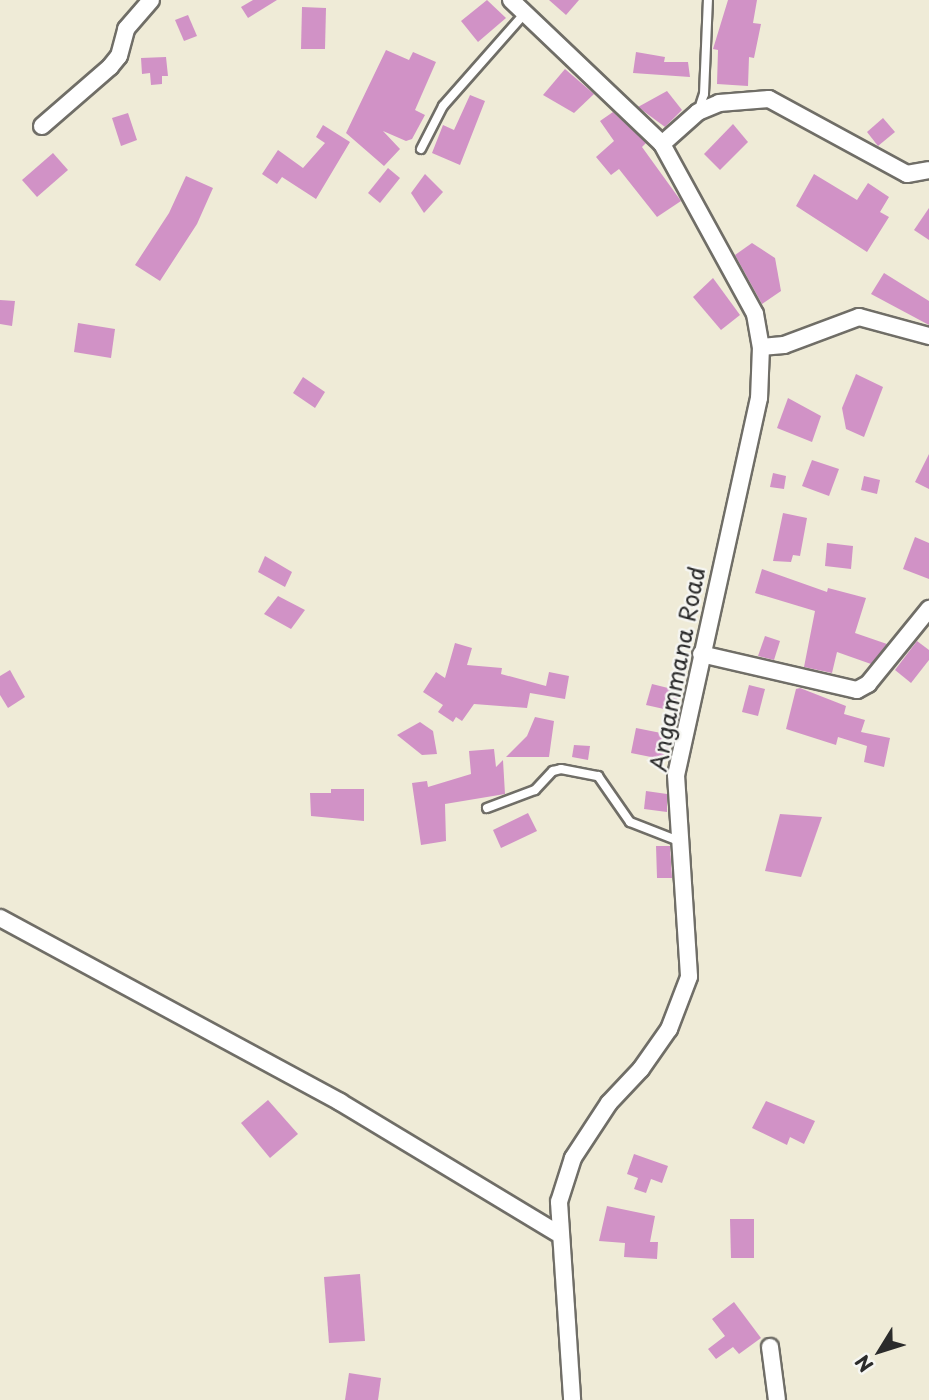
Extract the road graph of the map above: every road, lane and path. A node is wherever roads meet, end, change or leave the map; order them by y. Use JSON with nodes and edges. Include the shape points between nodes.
{"nodes":[{"id":1,"x":151,"y":0,"type":"edge"},
{"id":2,"x":511,"y":0,"type":"edge"},
{"id":3,"x":708,"y":0,"type":"edge"},
{"id":4,"x":525,"y":13,"type":"junction"},
{"id":5,"x":698,"y":112,"type":"junction"},
{"id":6,"x":42,"y":126,"type":"dead end"},
{"id":7,"x":662,"y":144,"type":"junction"},
{"id":8,"x":421,"y":149,"type":"dead end"},
{"id":9,"x":929,"y":170,"type":"edge"},
{"id":10,"x":929,"y":336,"type":"edge"},
{"id":11,"x":761,"y":347,"type":"junction"},
{"id":12,"x":929,"y":609,"type":"edge"},
{"id":13,"x":701,"y":654,"type":"junction"},
{"id":14,"x":487,"y":807,"type":"dead end"},
{"id":15,"x":679,"y":841,"type":"junction"},
{"id":16,"x":0,"y":918,"type":"edge"},
{"id":17,"x":557,"y":1233,"type":"junction"},
{"id":18,"x":770,"y":1346,"type":"dead end"},
{"id":19,"x":572,"y":1400,"type":"edge"},
{"id":20,"x":777,"y":1400,"type":"edge"}],
"edges":[{"from":1,"to":6,"type":"street","via":[[126,29],[119,56],[110,67]]},
{"from":2,"to":4,"type":"street","name":"Angammana Road"},
{"from":3,"to":5,"type":"lane","via":[[704,94]]},
{"from":4,"to":7,"type":"street","name":"Angammana Road"},
{"from":4,"to":8,"type":"lane","via":[[443,106]]},
{"from":5,"to":7,"type":"street"},
{"from":5,"to":9,"type":"street","via":[[719,103],[769,99],[907,174]]},
{"from":7,"to":11,"type":"street","name":"Angammana Road","via":[[755,314]]},
{"from":10,"to":11,"type":"street","via":[[859,317],[784,345]]},
{"from":11,"to":13,"type":"street","name":"Angammana Road","via":[[759,398]]},
{"from":12,"to":13,"type":"street","via":[[868,684],[857,690]]},
{"from":13,"to":15,"type":"street","name":"Angammana Road","via":[[676,775]]},
{"from":14,"to":15,"type":"lane","via":[[535,790],[553,771],[598,776],[630,822]]},
{"from":15,"to":17,"type":"street","name":"Angammana Road","via":[[689,976],[668,1029],[641,1069],[608,1103],[573,1158],[559,1202]]},
{"from":16,"to":17,"type":"street","via":[[340,1102]]},
{"from":17,"to":19,"type":"street","name":"Angammana Road"},
{"from":18,"to":20,"type":"street"}]}
